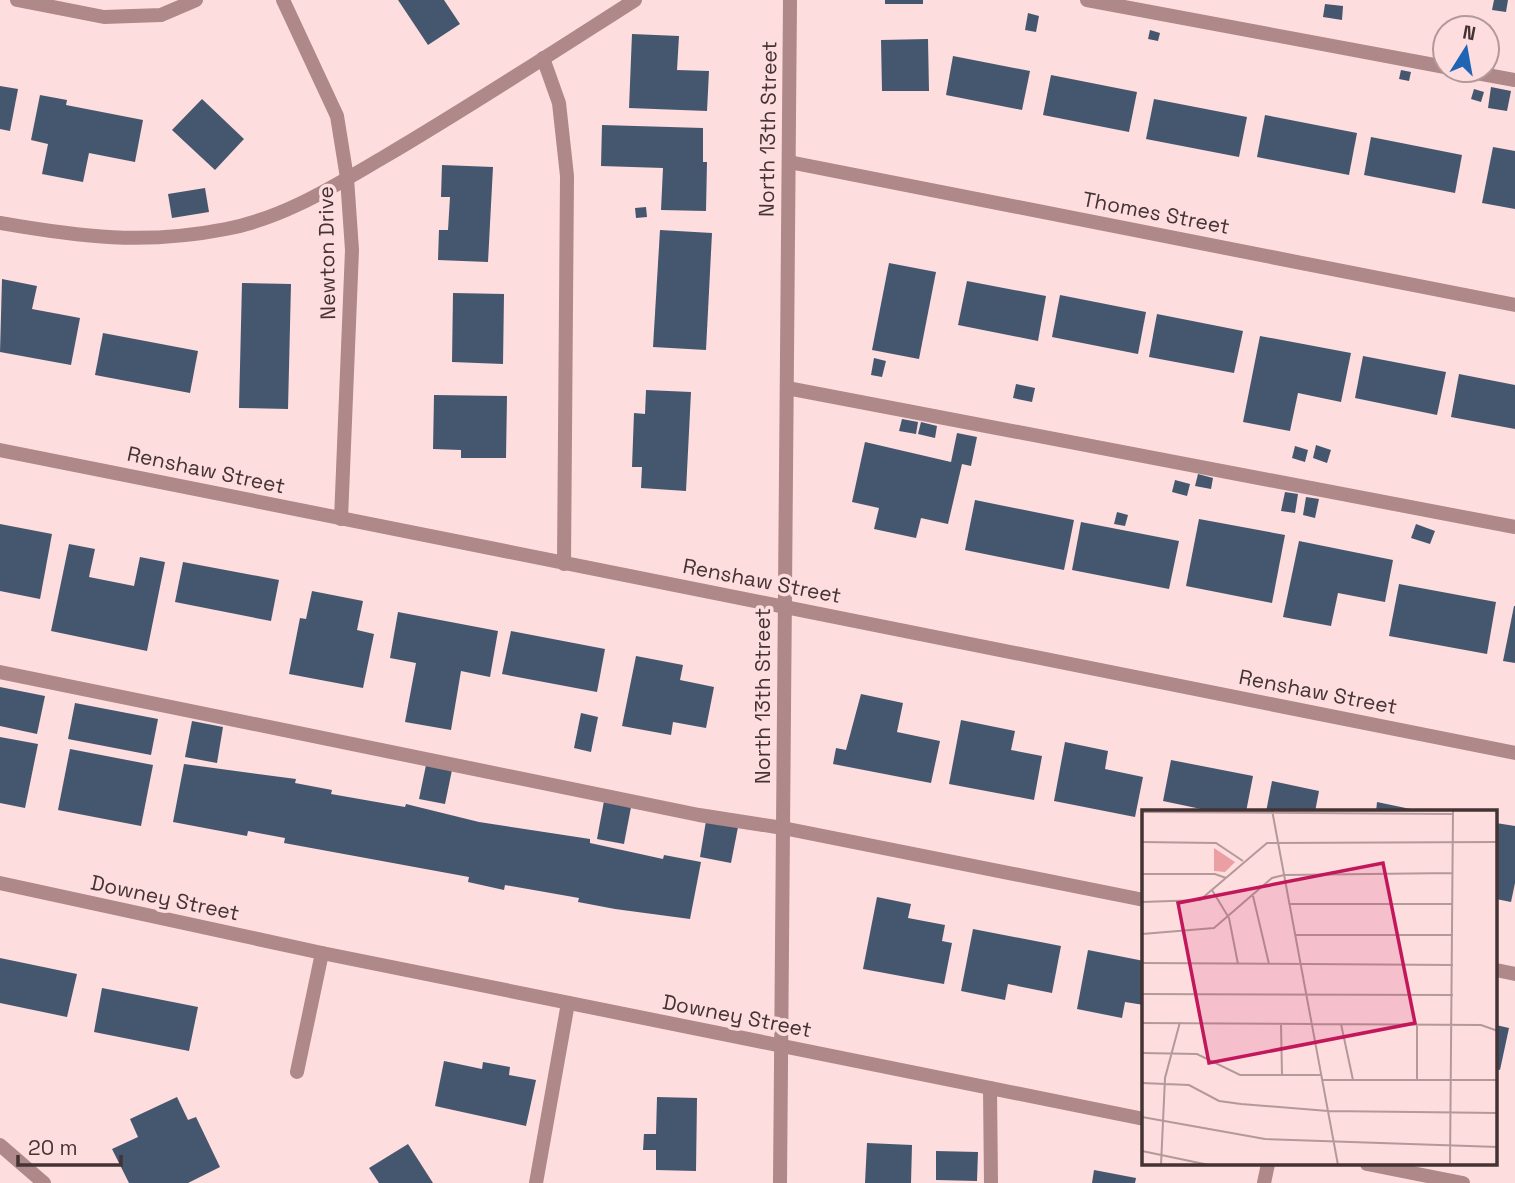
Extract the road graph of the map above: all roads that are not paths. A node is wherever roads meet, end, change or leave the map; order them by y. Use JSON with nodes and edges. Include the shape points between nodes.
{"nodes":[{"id":1,"x":17,"y":0,"type":"edge"},
{"id":2,"x":197,"y":0,"type":"edge"},
{"id":3,"x":284,"y":0,"type":"edge"},
{"id":4,"x":635,"y":0,"type":"edge"},
{"id":5,"x":790,"y":0,"type":"edge"},
{"id":6,"x":1087,"y":0,"type":"edge"},
{"id":7,"x":543,"y":58,"type":"junction"},
{"id":8,"x":1431,"y":64,"type":"edge"},
{"id":9,"x":789,"y":162,"type":"junction"},
{"id":10,"x":347,"y":178,"type":"junction"},
{"id":11,"x":0,"y":223,"type":"edge"},
{"id":12,"x":1515,"y":305,"type":"edge"},
{"id":13,"x":786,"y":388,"type":"junction"},
{"id":14,"x":0,"y":450,"type":"edge"},
{"id":15,"x":341,"y":519,"type":"junction"},
{"id":16,"x":1515,"y":527,"type":"edge"},
{"id":17,"x":564,"y":564,"type":"junction"},
{"id":18,"x":784,"y":606,"type":"junction"},
{"id":19,"x":0,"y":672,"type":"edge"},
{"id":20,"x":1515,"y":753,"type":"edge"},
{"id":21,"x":782,"y":828,"type":"junction"},
{"id":22,"x":0,"y":883,"type":"edge"},
{"id":23,"x":1142,"y":900,"type":"edge"},
{"id":24,"x":322,"y":953,"type":"junction"},
{"id":25,"x":568,"y":1003,"type":"junction"},
{"id":26,"x":780,"y":1046,"type":"junction"},
{"id":27,"x":297,"y":1072,"type":"dead end"},
{"id":28,"x":990,"y":1088,"type":"junction"},
{"id":29,"x":1142,"y":1119,"type":"edge"},
{"id":30,"x":0,"y":1145,"type":"edge"},
{"id":31,"x":1377,"y":1166,"type":"edge"},
{"id":32,"x":44,"y":1183,"type":"edge"},
{"id":33,"x":536,"y":1183,"type":"edge"},
{"id":34,"x":780,"y":1183,"type":"edge"},
{"id":35,"x":991,"y":1183,"type":"edge"},
{"id":36,"x":1463,"y":1183,"type":"edge"}],
"edges":[{"from":1,"to":2,"type":"street","via":[[104,17],[162,15]]},
{"from":3,"to":10,"type":"street","name":"Newton Drive","via":[[337,116]]},
{"from":4,"to":7,"type":"street"},
{"from":5,"to":9,"type":"street","name":"North 13th Street"},
{"from":6,"to":8,"type":"street"},
{"from":7,"to":10,"type":"street"},
{"from":7,"to":17,"type":"street","via":[[559,103],[567,176]]},
{"from":9,"to":12,"type":"street","name":"Thomes Street"},
{"from":9,"to":13,"type":"street","name":"North 13th Street"},
{"from":10,"to":11,"type":"street","via":[[300,205],[228,229],[135,240]]},
{"from":10,"to":15,"type":"street","name":"Newton Drive","via":[[352,250]]},
{"from":13,"to":16,"type":"street"},
{"from":13,"to":18,"type":"street","name":"North 13th Street"},
{"from":14,"to":15,"type":"street","name":"Renshaw Street"},
{"from":15,"to":17,"type":"street","name":"Renshaw Street"},
{"from":17,"to":18,"type":"street","name":"Renshaw Street"},
{"from":18,"to":20,"type":"street","name":"Renshaw Street"},
{"from":18,"to":21,"type":"street","name":"North 13th Street"},
{"from":19,"to":21,"type":"street"},
{"from":21,"to":23,"type":"street"},
{"from":21,"to":26,"type":"street","name":"North 13th Street"},
{"from":22,"to":24,"type":"street","name":"Downey Street"},
{"from":24,"to":25,"type":"street","name":"Downey Street"},
{"from":24,"to":27,"type":"street"},
{"from":25,"to":26,"type":"street","name":"Downey Street"},
{"from":25,"to":33,"type":"street"},
{"from":26,"to":28,"type":"street","name":"Downey Street"},
{"from":26,"to":34,"type":"street","name":"North 13th Street"},
{"from":28,"to":29,"type":"street","name":"Downey Street"},
{"from":28,"to":35,"type":"street"},
{"from":30,"to":32,"type":"street"},
{"from":31,"to":36,"type":"street"}]}
